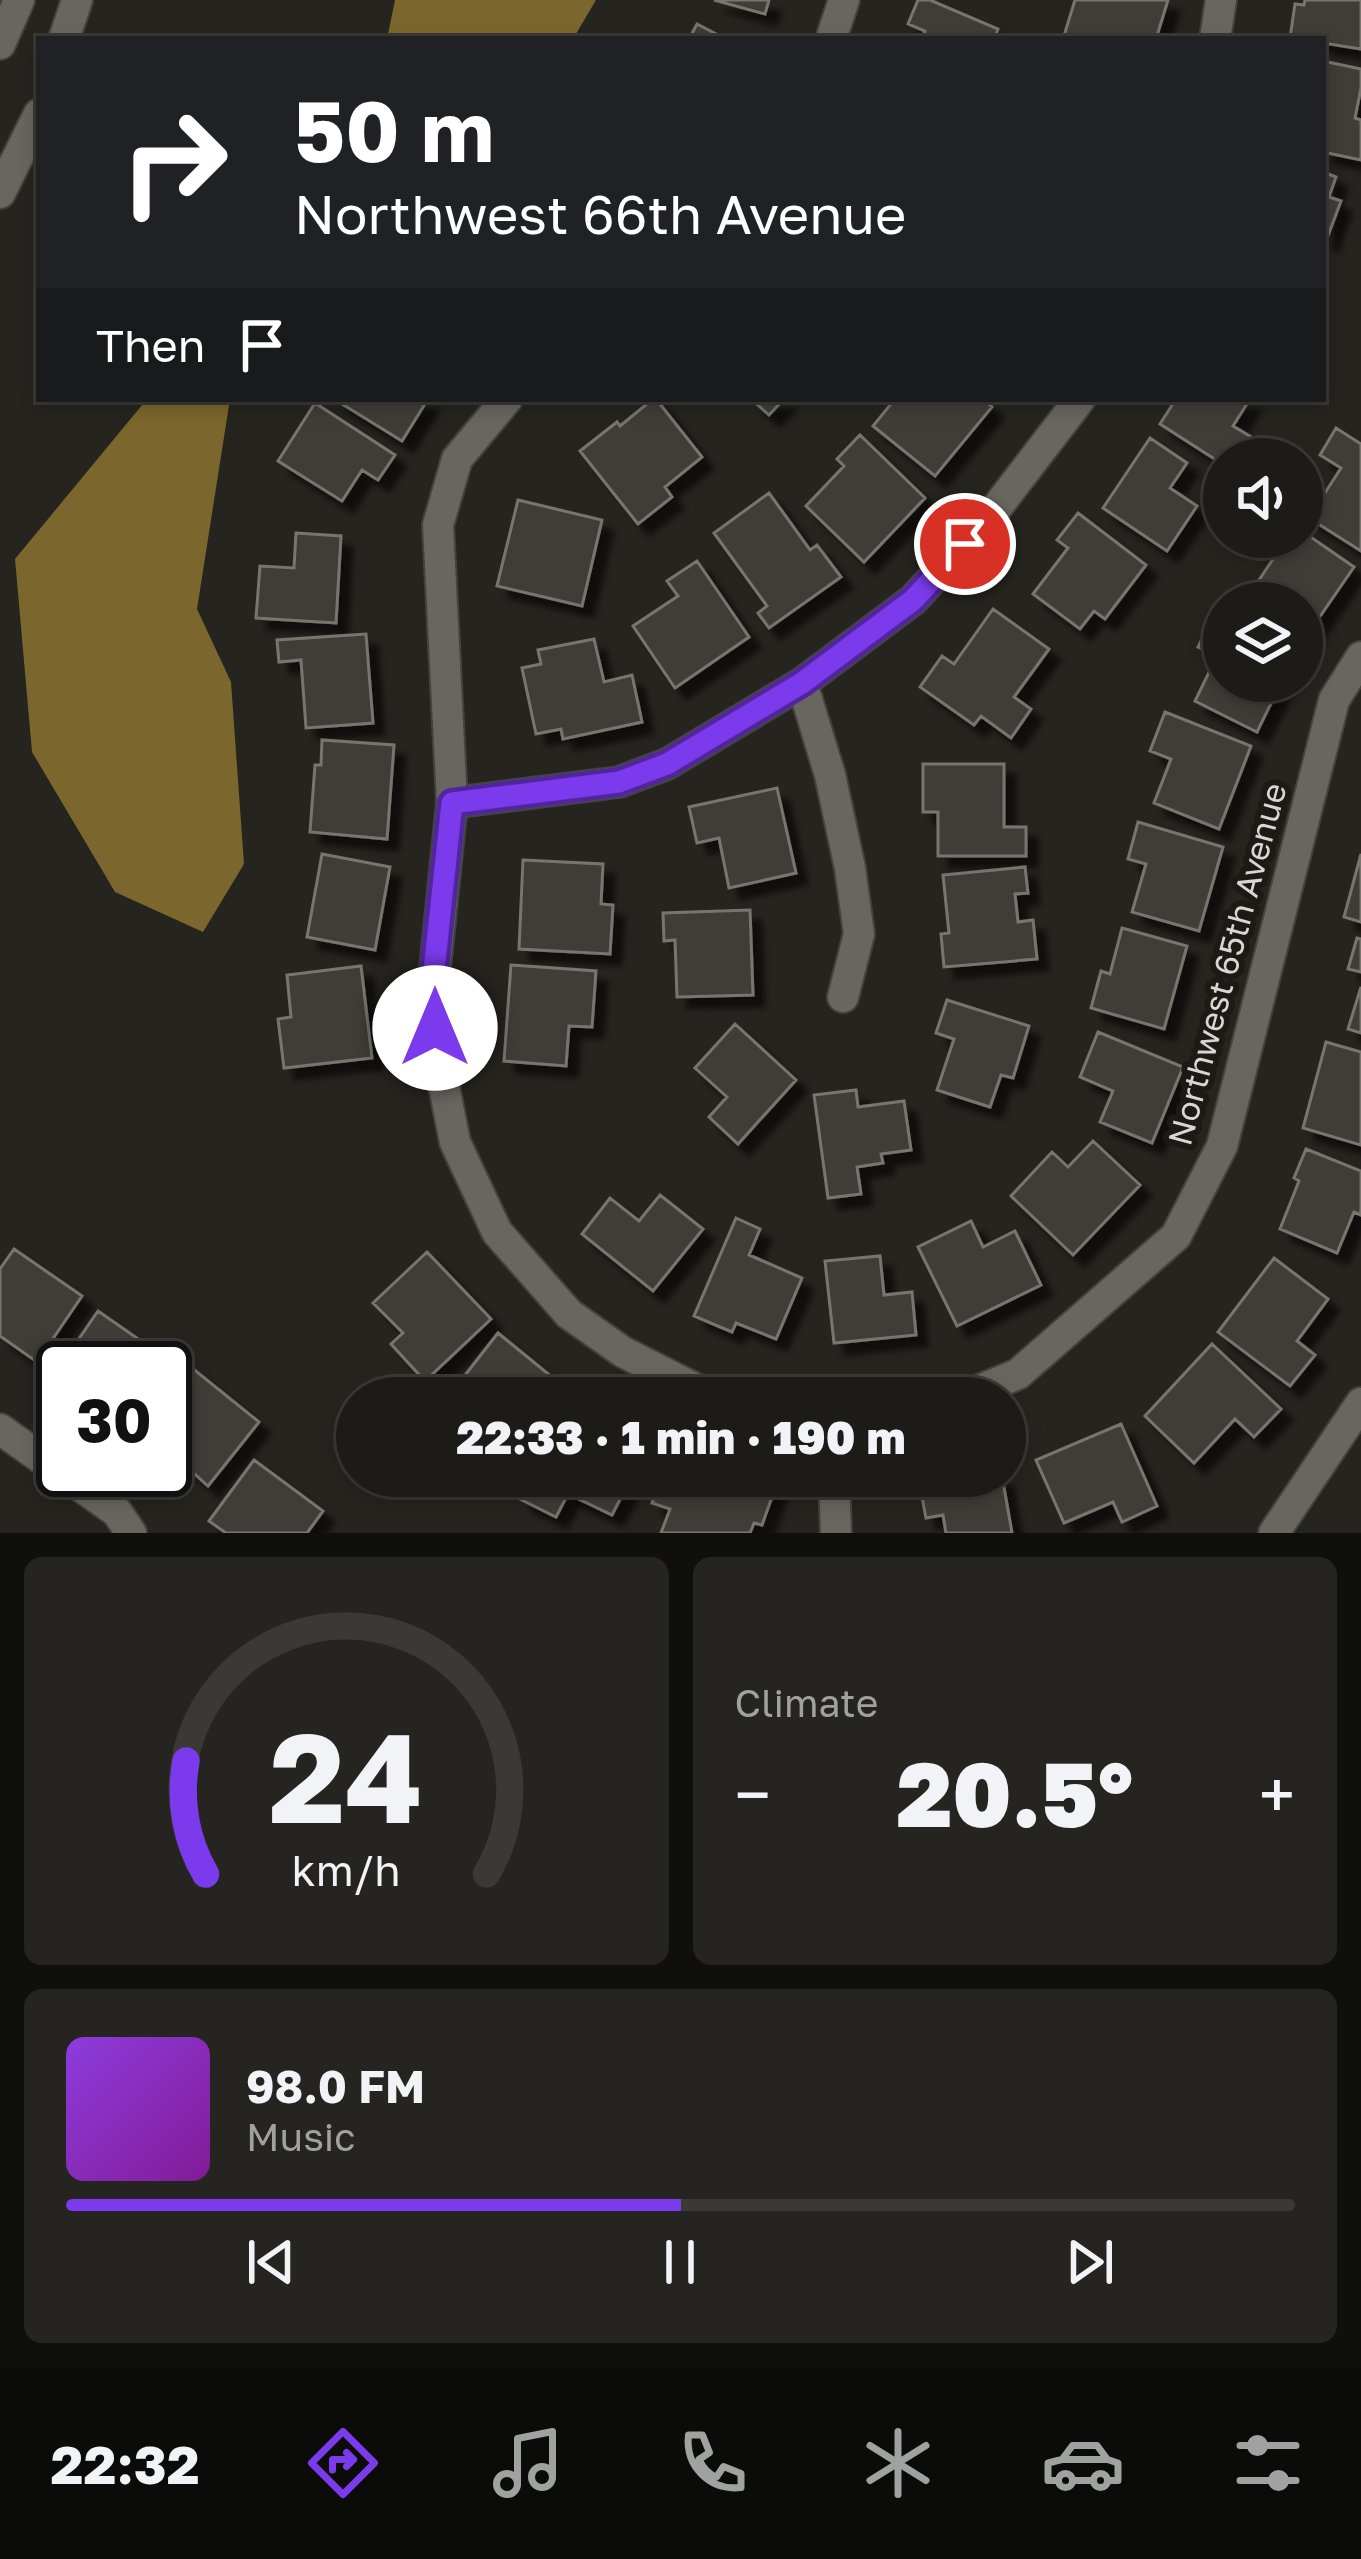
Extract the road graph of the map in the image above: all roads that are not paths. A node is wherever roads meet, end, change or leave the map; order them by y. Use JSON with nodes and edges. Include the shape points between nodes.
{"nodes":[{"id":1,"x":19,"y":0,"type":"edge"},
{"id":2,"x":77,"y":0,"type":"edge"},
{"id":3,"x":844,"y":0,"type":"edge"},
{"id":4,"x":1221,"y":0,"type":"edge"},
{"id":5,"x":65,"y":36,"type":"edge"},
{"id":6,"x":832,"y":36,"type":"edge"},
{"id":7,"x":1215,"y":36,"type":"edge"},
{"id":8,"x":0,"y":44,"type":"edge"},
{"id":9,"x":36,"y":120,"type":"edge"},
{"id":10,"x":0,"y":193,"type":"edge"},
{"id":11,"x":504,"y":402,"type":"edge"},
{"id":12,"x":1079,"y":402,"type":"edge"},
{"id":13,"x":1361,"y":657,"type":"edge"},
{"id":14,"x":802,"y":683,"type":"junction"},
{"id":15,"x":452,"y":803,"type":"junction"},
{"id":16,"x":843,"y":997,"type":"dead end"},
{"id":17,"x":672,"y":1377,"type":"edge"},
{"id":18,"x":1011,"y":1377,"type":"edge"},
{"id":19,"x":1361,"y":1402,"type":"edge"},
{"id":20,"x":3,"y":1439,"type":"edge"},
{"id":21,"x":835,"y":1497,"type":"edge"},
{"id":22,"x":131,"y":1533,"type":"edge"},
{"id":23,"x":836,"y":1533,"type":"edge"},
{"id":24,"x":1274,"y":1533,"type":"edge"}],
"edges":[{"from":1,"to":8,"type":"street"},
{"from":2,"to":5,"type":"street"},
{"from":3,"to":6,"type":"street"},
{"from":4,"to":7,"type":"street"},
{"from":9,"to":10,"type":"street"},
{"from":11,"to":15,"type":"street","via":[[457,459],[438,524]]},
{"from":12,"to":14,"type":"street","via":[[992,515],[913,600]]},
{"from":13,"to":18,"type":"street","name":"Northwest 65th Avenue","via":[[1334,700],[1222,1146],[1176,1236]]},
{"from":14,"to":15,"type":"street","via":[[667,764],[619,782]]},
{"from":14,"to":16,"type":"street","via":[[830,775],[859,934]]},
{"from":15,"to":17,"type":"street","via":[[431,998],[455,1142],[497,1232],[569,1314]]},
{"from":19,"to":24,"type":"street"},
{"from":20,"to":22,"type":"street","via":[[117,1513]]},
{"from":21,"to":23,"type":"street"}]}
